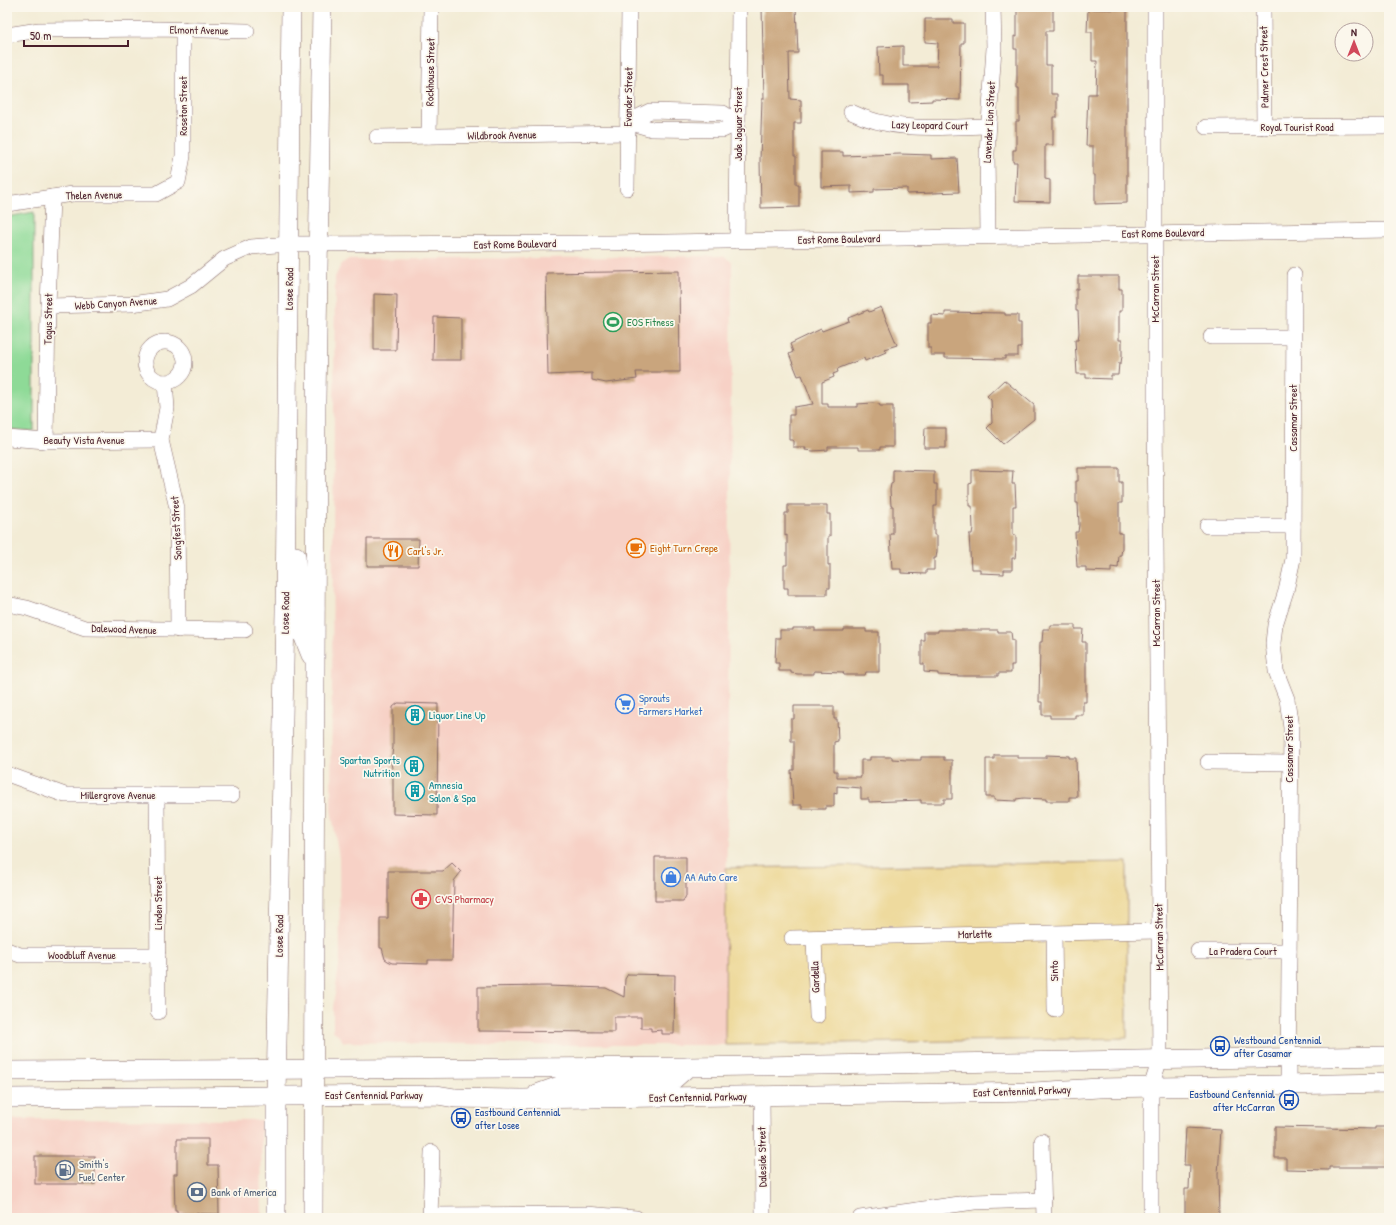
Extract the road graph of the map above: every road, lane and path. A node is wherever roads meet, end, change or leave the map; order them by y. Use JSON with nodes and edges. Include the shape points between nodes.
{"nodes":[{"id":1,"x":291,"y":7,"type":"edge"},
{"id":2,"x":322,"y":7,"type":"edge"},
{"id":3,"x":431,"y":7,"type":"edge"},
{"id":4,"x":629,"y":7,"type":"edge"},
{"id":5,"x":739,"y":7,"type":"edge"},
{"id":6,"x":993,"y":7,"type":"edge"},
{"id":7,"x":1155,"y":7,"type":"edge"},
{"id":8,"x":1263,"y":7,"type":"edge"},
{"id":9,"x":182,"y":29,"type":"junction"},
{"id":10,"x":247,"y":31,"type":"dead end"},
{"id":11,"x":7,"y":36,"type":"edge"},
{"id":12,"x":851,"y":112,"type":"dead end"},
{"id":13,"x":738,"y":123,"type":"junction"},
{"id":14,"x":988,"y":126,"type":"junction"},
{"id":15,"x":1389,"y":126,"type":"edge"},
{"id":16,"x":1206,"y":127,"type":"dead end"},
{"id":17,"x":1264,"y":127,"type":"junction"},
{"id":18,"x":628,"y":128,"type":"junction"},
{"id":19,"x":429,"y":136,"type":"junction"},
{"id":20,"x":377,"y":137,"type":"dead end"},
{"id":21,"x":178,"y":182,"type":"joint"},
{"id":22,"x":627,"y":188,"type":"dead end"},
{"id":23,"x":52,"y":197,"type":"junction"},
{"id":24,"x":7,"y":204,"type":"edge"},
{"id":25,"x":1389,"y":230,"type":"edge"},
{"id":26,"x":1154,"y":233,"type":"junction"},
{"id":27,"x":988,"y":236,"type":"junction"},
{"id":28,"x":737,"y":241,"type":"junction"},
{"id":29,"x":289,"y":244,"type":"junction"},
{"id":30,"x":319,"y":244,"type":"junction"},
{"id":31,"x":1294,"y":275,"type":"dead end"},
{"id":32,"x":48,"y":306,"type":"junction"},
{"id":33,"x":1211,"y":337,"type":"dead end"},
{"id":34,"x":1293,"y":337,"type":"junction"},
{"id":35,"x":165,"y":382,"type":"dead end"},
{"id":36,"x":7,"y":438,"type":"edge"},
{"id":37,"x":161,"y":440,"type":"junction"},
{"id":38,"x":46,"y":441,"type":"junction"},
{"id":39,"x":285,"y":512,"type":"junction"},
{"id":40,"x":1207,"y":526,"type":"dead end"},
{"id":41,"x":1293,"y":526,"type":"junction"},
{"id":42,"x":285,"y":583,"type":"junction"},
{"id":43,"x":7,"y":604,"type":"edge"},
{"id":44,"x":315,"y":608,"type":"junction"},
{"id":45,"x":178,"y":630,"type":"junction"},
{"id":46,"x":245,"y":630,"type":"dead end"},
{"id":47,"x":314,"y":666,"type":"junction"},
{"id":48,"x":1208,"y":762,"type":"dead end"},
{"id":49,"x":1289,"y":762,"type":"junction"},
{"id":50,"x":7,"y":774,"type":"edge"},
{"id":51,"x":157,"y":794,"type":"junction"},
{"id":52,"x":232,"y":794,"type":"dead end"},
{"id":53,"x":1158,"y":931,"type":"junction"},
{"id":54,"x":1054,"y":933,"type":"junction"},
{"id":55,"x":792,"y":938,"type":"dead end"},
{"id":56,"x":814,"y":938,"type":"junction"},
{"id":57,"x":7,"y":950,"type":"edge"},
{"id":58,"x":1198,"y":951,"type":"dead end"},
{"id":59,"x":1289,"y":951,"type":"junction"},
{"id":60,"x":158,"y":955,"type":"junction"},
{"id":61,"x":1055,"y":1010,"type":"dead end"},
{"id":62,"x":158,"y":1012,"type":"dead end"},
{"id":63,"x":817,"y":1016,"type":"dead end"},
{"id":64,"x":1389,"y":1056,"type":"edge"},
{"id":65,"x":1288,"y":1058,"type":"junction"},
{"id":66,"x":1160,"y":1059,"type":"junction"},
{"id":67,"x":688,"y":1066,"type":"junction"},
{"id":68,"x":277,"y":1069,"type":"junction"},
{"id":69,"x":314,"y":1069,"type":"junction"},
{"id":70,"x":7,"y":1071,"type":"edge"},
{"id":71,"x":1389,"y":1083,"type":"edge"},
{"id":72,"x":1288,"y":1084,"type":"junction"},
{"id":73,"x":1151,"y":1087,"type":"junction"},
{"id":74,"x":276,"y":1096,"type":"junction"},
{"id":75,"x":313,"y":1096,"type":"junction"},
{"id":76,"x":762,"y":1096,"type":"junction"},
{"id":77,"x":7,"y":1098,"type":"edge"},
{"id":78,"x":522,"y":1099,"type":"junction"},
{"id":79,"x":1042,"y":1141,"type":"dead end"},
{"id":80,"x":432,"y":1152,"type":"dead end"},
{"id":81,"x":1044,"y":1200,"type":"junction"},
{"id":82,"x":586,"y":1216,"type":"edge"},
{"id":83,"x":430,"y":1217,"type":"edge"},
{"id":84,"x":276,"y":1218,"type":"edge"},
{"id":85,"x":313,"y":1218,"type":"edge"},
{"id":86,"x":636,"y":1218,"type":"edge"},
{"id":87,"x":763,"y":1218,"type":"edge"},
{"id":88,"x":860,"y":1218,"type":"edge"},
{"id":89,"x":1044,"y":1218,"type":"edge"},
{"id":90,"x":1151,"y":1218,"type":"edge"}],
"edges":[{"from":1,"to":29,"type":"main road","name":"Losee Road"},
{"from":2,"to":30,"type":"main road"},
{"from":3,"to":19,"type":"street","name":"Rockhouse Street"},
{"from":4,"to":18,"type":"street","name":"Evander Street"},
{"from":5,"to":13,"type":"street","name":"Jade Jaguar Street"},
{"from":6,"to":14,"type":"street","name":"Lavender Lion Street","via":[[994,48]]},
{"from":7,"to":26,"type":"street","name":"McCarran Street"},
{"from":8,"to":17,"type":"street","name":"Palmer Crest Street"},
{"from":9,"to":10,"type":"street","name":"Elmont Avenue"},
{"from":9,"to":11,"type":"street","name":"Elmont Avenue","via":[[38,30]]},
{"from":9,"to":21,"type":"street","name":"Roseton Street","via":[[184,156]]},
{"from":12,"to":14,"type":"street","name":"Lazy Leopard Court","via":[[868,120],[895,126]]},
{"from":13,"to":18,"type":"street","name":"Wildbrook Avenue","via":[[723,113],[650,111]]},
{"from":13,"to":28,"type":"street","name":"Jade Jaguar Street"},
{"from":14,"to":27,"type":"street","name":"Lavender Lion Street"},
{"from":15,"to":17,"type":"street","name":"Royal Tourist Road"},
{"from":16,"to":17,"type":"street","name":"Royal Tourist Road"},
{"from":18,"to":19,"type":"street","name":"Wildbrook Avenue"},
{"from":18,"to":22,"type":"street","name":"Evander Street"},
{"from":19,"to":20,"type":"street","name":"Wildbrook Avenue"},
{"from":21,"to":23,"type":"street","name":"Thelen Avenue","via":[[156,194],[72,194]]},
{"from":23,"to":24,"type":"street","name":"Thelen Avenue"},
{"from":23,"to":32,"type":"street","name":"Tagus Street"},
{"from":25,"to":26,"type":"street","name":"East Rome Boulevard"},
{"from":26,"to":27,"type":"street","name":"East Rome Boulevard"},
{"from":26,"to":53,"type":"street","name":"McCarran Street"},
{"from":27,"to":28,"type":"street","name":"East Rome Boulevard"},
{"from":28,"to":30,"type":"street","name":"East Rome Boulevard","via":[[482,245]]},
{"from":29,"to":30,"type":"street","name":"East Rome Boulevard"},
{"from":29,"to":32,"type":"street","name":"Webb Canyon Avenue","via":[[252,247],[224,260],[192,286],[166,299],[132,304]]},
{"from":29,"to":39,"type":"main road","name":"Losee Road"},
{"from":30,"to":44,"type":"main road"},
{"from":31,"to":34,"type":"street","name":"Cassamar Street"},
{"from":32,"to":38,"type":"street","name":"Tagus Street"},
{"from":33,"to":34,"type":"street"},
{"from":34,"to":41,"type":"street","name":"Cassamar Street"},
{"from":35,"to":37,"type":"street","name":"Songfest Street","via":[[167,408]]},
{"from":36,"to":38,"type":"street","name":"Beauty Vista Avenue"},
{"from":37,"to":38,"type":"street","name":"Beauty Vista Avenue"},
{"from":37,"to":45,"type":"street","name":"Songfest Street","via":[[177,508]]},
{"from":39,"to":42,"type":"main road","name":"Losee Road"},
{"from":39,"to":44,"type":"main road","via":[[296,558],[297,579]]},
{"from":40,"to":41,"type":"street"},
{"from":41,"to":49,"type":"street","name":"Cassamar Street","via":[[1293,559],[1275,625],[1273,643],[1276,671],[1289,711]]},
{"from":42,"to":47,"type":"main road","via":[[298,608],[299,625]]},
{"from":42,"to":68,"type":"main road","name":"Losee Road"},
{"from":43,"to":45,"type":"street","name":"Dalewood Avenue","via":[[86,628]]},
{"from":44,"to":47,"type":"main road"},
{"from":45,"to":46,"type":"street","name":"Dalewood Avenue"},
{"from":47,"to":69,"type":"main road"},
{"from":48,"to":49,"type":"street"},
{"from":49,"to":59,"type":"street","name":"Cassamar Street"},
{"from":50,"to":51,"type":"street","name":"Millergrove Avenue","via":[[65,794]]},
{"from":51,"to":52,"type":"street","name":"Millergrove Avenue"},
{"from":51,"to":60,"type":"street","name":"Linden Street"},
{"from":53,"to":54,"type":"street","name":"Marlette"},
{"from":53,"to":66,"type":"street","name":"McCarran Street"},
{"from":54,"to":56,"type":"street","name":"Marlette"},
{"from":54,"to":61,"type":"street","name":"Sinto"},
{"from":55,"to":56,"type":"street","name":"Marlette"},
{"from":56,"to":63,"type":"street","name":"Gardella"},
{"from":57,"to":60,"type":"street","name":"Woodbluff Avenue","via":[[20,955]]},
{"from":58,"to":59,"type":"street","name":"La Pradera Court"},
{"from":59,"to":65,"type":"street","name":"Cassamar Street"},
{"from":60,"to":62,"type":"street","name":"Linden Street"},
{"from":64,"to":65,"type":"main road"},
{"from":65,"to":66,"type":"main road"},
{"from":65,"to":72,"type":"street","name":"Cassamar Street"},
{"from":66,"to":67,"type":"main road"},
{"from":66,"to":73,"type":"street","name":"McCarran Street"},
{"from":67,"to":69,"type":"main road"},
{"from":67,"to":78,"type":"main road","via":[[671,1082],[565,1084]]},
{"from":68,"to":69,"type":"main road"},
{"from":68,"to":70,"type":"main road"},
{"from":68,"to":74,"type":"main road","name":"Losee Road"},
{"from":69,"to":75,"type":"main road"},
{"from":71,"to":72,"type":"main road","name":"East Centennial Parkway"},
{"from":72,"to":73,"type":"main road","name":"East Centennial Parkway"},
{"from":73,"to":76,"type":"main road","name":"East Centennial Parkway","via":[[1026,1092]]},
{"from":73,"to":90,"type":"street","name":"McCarran Street"},
{"from":74,"to":75,"type":"main road","name":"East Centennial Parkway"},
{"from":74,"to":77,"type":"main road","name":"East Centennial Parkway"},
{"from":74,"to":84,"type":"main road","name":"Losee Road"},
{"from":75,"to":78,"type":"main road","name":"East Centennial Parkway","via":[[437,1095],[455,1098]]},
{"from":75,"to":85,"type":"main road"},
{"from":76,"to":78,"type":"main road","name":"East Centennial Parkway"},
{"from":76,"to":87,"type":"street","name":"Daleside Street"},
{"from":79,"to":81,"type":"street"},
{"from":80,"to":83,"type":"street"},
{"from":81,"to":88,"type":"street","via":[[974,1202]]},
{"from":81,"to":89,"type":"street"},
{"from":82,"to":83,"type":"street"},
{"from":82,"to":86,"type":"street"}]}
